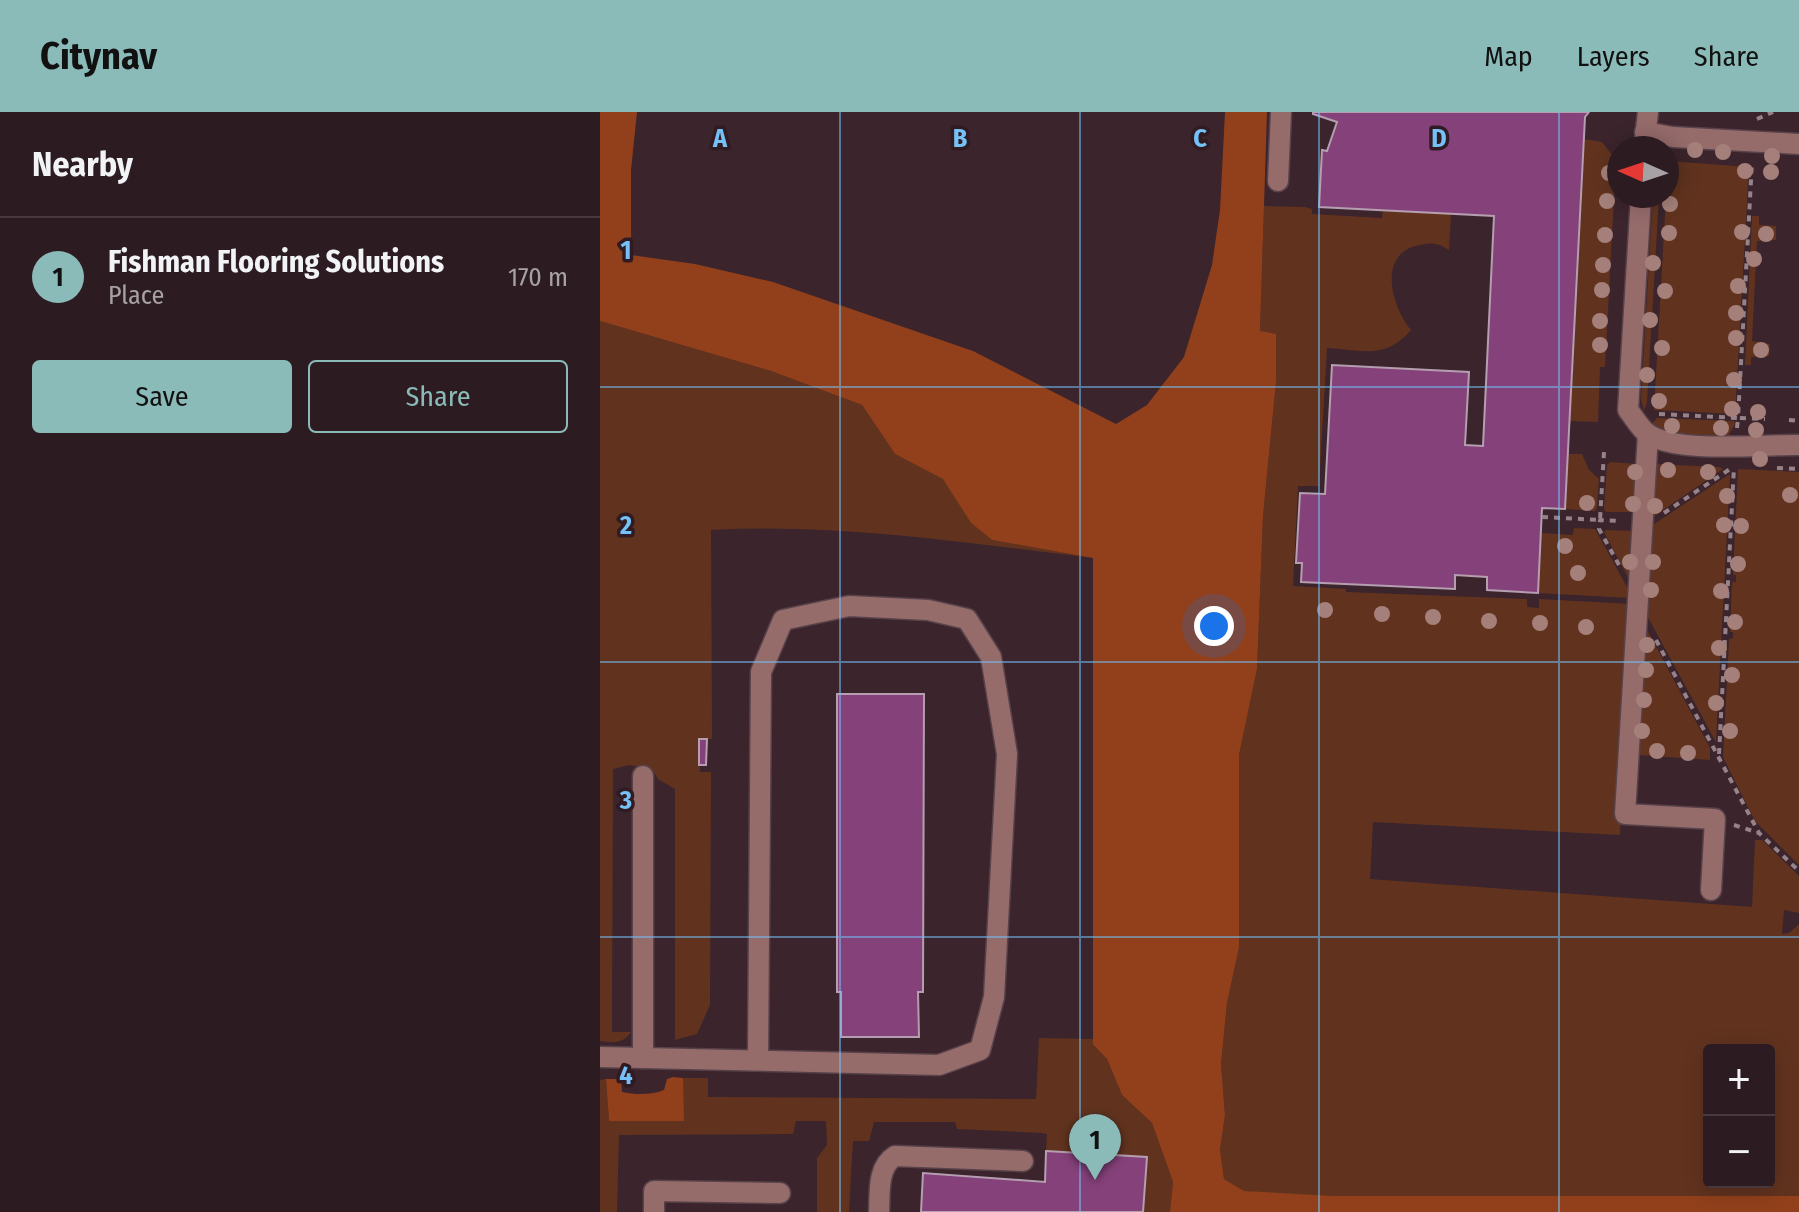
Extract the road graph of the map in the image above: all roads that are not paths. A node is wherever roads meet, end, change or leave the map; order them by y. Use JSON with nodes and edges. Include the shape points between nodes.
{"nodes":[{"id":1,"x":1281,"y":112,"type":"edge"},
{"id":2,"x":1646,"y":131,"type":"edge"},
{"id":3,"x":1796,"y":143,"type":"edge"},
{"id":4,"x":1278,"y":181,"type":"dead end"},
{"id":5,"x":1640,"y":208,"type":"edge"},
{"id":6,"x":1649,"y":424,"type":"junction"},
{"id":7,"x":1799,"y":445,"type":"edge"},
{"id":8,"x":643,"y":776,"type":"dead end"},
{"id":9,"x":1711,"y":890,"type":"dead end"},
{"id":10,"x":600,"y":1057,"type":"edge"},
{"id":11,"x":643,"y":1058,"type":"junction"},
{"id":12,"x":758,"y":1060,"type":"junction"},
{"id":13,"x":1023,"y":1161,"type":"dead end"},
{"id":14,"x":780,"y":1193,"type":"dead end"},
{"id":15,"x":654,"y":1212,"type":"edge"},
{"id":16,"x":879,"y":1212,"type":"edge"}],
"edges":[{"from":1,"to":4,"type":"lane"},
{"from":2,"to":3,"type":"lane"},
{"from":5,"to":6,"type":"lane","via":[[1628,410]]},
{"from":6,"to":7,"type":"lane","via":[[1673,443]]},
{"from":6,"to":9,"type":"lane","via":[[1625,814],[1715,819]]},
{"from":8,"to":11,"type":"lane"},
{"from":10,"to":11,"type":"lane"},
{"from":11,"to":12,"type":"lane"},
{"from":12,"to":12,"type":"lane","via":[[939,1065],[980,1050],[994,997],[1007,754],[991,657],[967,619],[928,610],[849,606],[783,620],[761,672]]},
{"from":13,"to":16,"type":"lane","via":[[895,1156],[882,1173]]},
{"from":14,"to":15,"type":"lane","via":[[654,1191]]}]}
